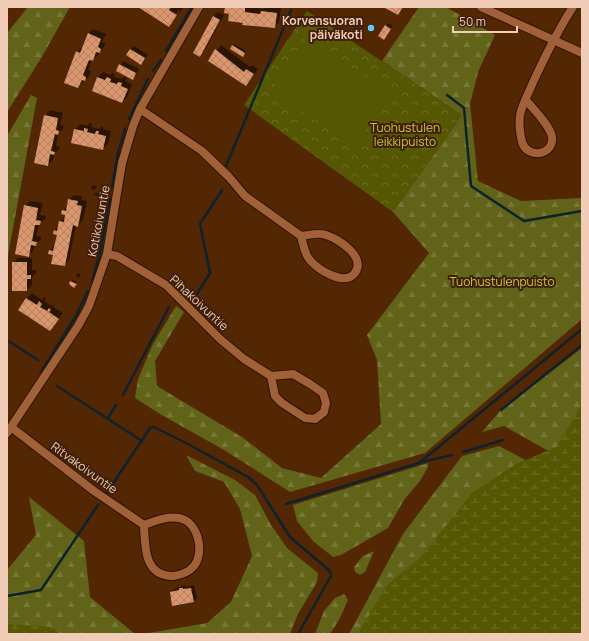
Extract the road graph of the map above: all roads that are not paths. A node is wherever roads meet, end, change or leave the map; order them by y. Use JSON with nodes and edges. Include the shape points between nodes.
{"nodes":[{"id":1,"x":199,"y":7,"type":"edge"},
{"id":2,"x":481,"y":7,"type":"edge"},
{"id":3,"x":573,"y":7,"type":"edge"},
{"id":4,"x":552,"y":40,"type":"junction"},
{"id":5,"x":582,"y":53,"type":"edge"},
{"id":6,"x":526,"y":100,"type":"junction"},
{"id":7,"x":140,"y":109,"type":"junction"},
{"id":8,"x":301,"y":236,"type":"junction"},
{"id":9,"x":107,"y":254,"type":"junction"},
{"id":10,"x":271,"y":376,"type":"junction"},
{"id":11,"x":10,"y":425,"type":"edge"},
{"id":12,"x":144,"y":525,"type":"junction"}],
"edges":[{"from":1,"to":7,"type":"street","name":"Kotikoivuntie"},
{"from":2,"to":4,"type":"street"},
{"from":3,"to":4,"type":"street"},
{"from":4,"to":5,"type":"street"},
{"from":4,"to":6,"type":"street"},
{"from":6,"to":6,"type":"street","via":[[520,112],[522,143],[529,152],[539,154],[549,148],[552,138],[548,127]]},
{"from":7,"to":8,"type":"street","via":[[202,151],[229,176],[245,196]]},
{"from":7,"to":9,"type":"street","name":"Kotikoivuntie","via":[[122,163]]},
{"from":8,"to":8,"type":"street","via":[[309,259],[324,271],[338,278],[349,277],[358,267],[353,253],[325,234]]},
{"from":9,"to":10,"type":"street","name":"Pihakoivuntie","via":[[117,256],[166,285],[220,339],[244,359]]},
{"from":9,"to":11,"type":"street","name":"Kotikoivuntie","via":[[89,306],[78,326]]},
{"from":10,"to":10,"type":"street","via":[[275,396],[282,404],[305,418],[315,419],[324,412],[326,403],[323,393],[310,384],[293,374]]},
{"from":11,"to":12,"type":"street","name":"Ritvakoivuntie","via":[[94,491]]},
{"from":12,"to":12,"type":"street","via":[[146,552],[152,568],[165,576],[181,576],[194,566],[199,555],[199,542],[193,526],[180,518],[162,518]]}]}
